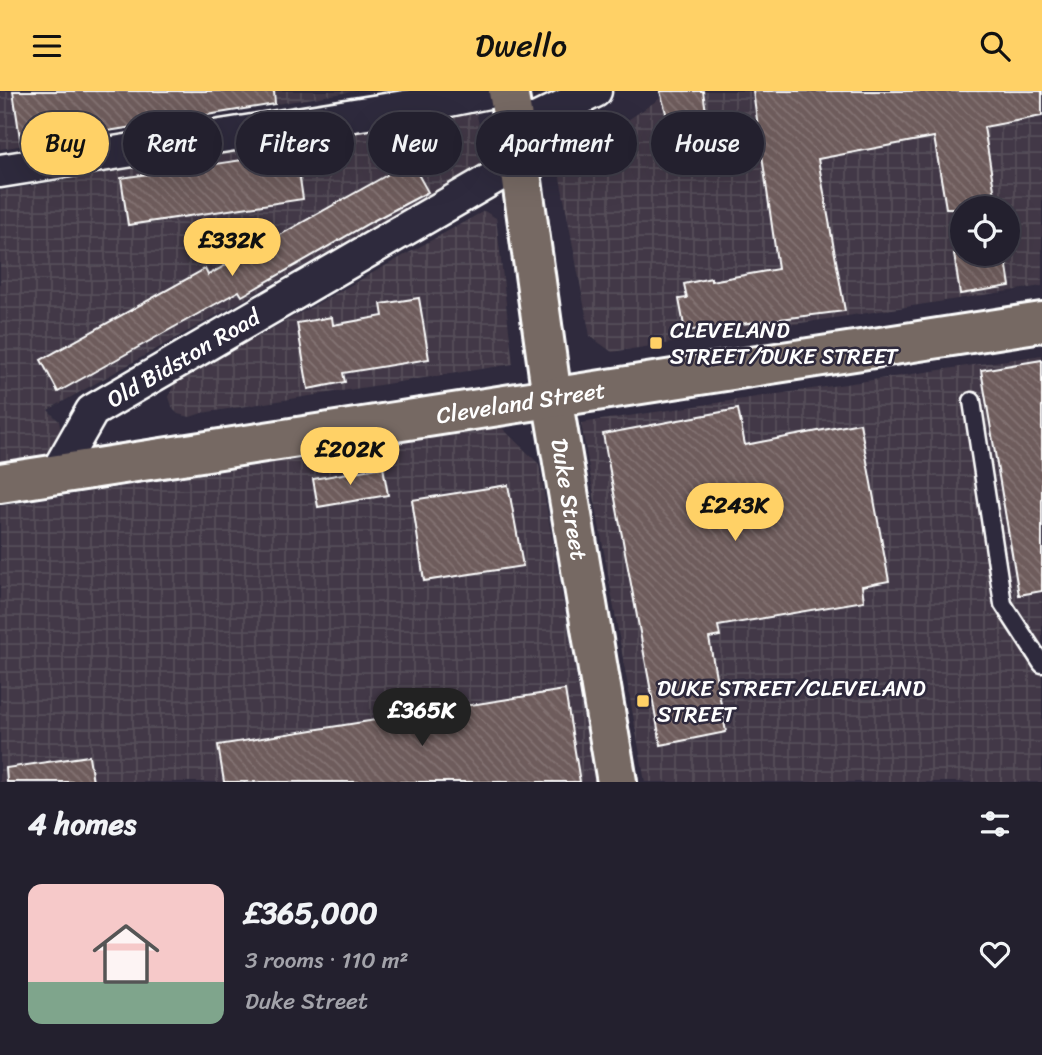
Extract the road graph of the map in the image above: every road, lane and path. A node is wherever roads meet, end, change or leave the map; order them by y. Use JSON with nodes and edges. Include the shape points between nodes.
{"nodes":[{"id":1,"x":494,"y":91,"type":"edge"},
{"id":2,"x":508,"y":91,"type":"edge"},
{"id":3,"x":595,"y":91,"type":"edge"},
{"id":4,"x":511,"y":112,"type":"edge"},
{"id":5,"x":566,"y":112,"type":"edge"},
{"id":6,"x":0,"y":171,"type":"edge"},
{"id":7,"x":476,"y":172,"type":"edge"},
{"id":8,"x":521,"y":175,"type":"edge"},
{"id":9,"x":1042,"y":322,"type":"edge"},
{"id":10,"x":552,"y":397,"type":"junction"},
{"id":11,"x":972,"y":401,"type":"dead end"},
{"id":12,"x":56,"y":474,"type":"junction"},
{"id":13,"x":0,"y":483,"type":"edge"},
{"id":14,"x":1042,"y":664,"type":"edge"},
{"id":15,"x":617,"y":782,"type":"edge"}],
"edges":[{"from":1,"to":6,"type":"street"},
{"from":2,"to":4,"type":"main road","name":"Duke Street"},
{"from":3,"to":5,"type":"street","name":"Old Bidston Road"},
{"from":7,"to":12,"type":"street","name":"Old Bidston Road","via":[[92,411]]},
{"from":8,"to":10,"type":"main road","name":"Duke Street"},
{"from":9,"to":10,"type":"main road","name":"Cleveland Street"},
{"from":10,"to":12,"type":"main road","name":"Cleveland Street"},
{"from":10,"to":15,"type":"main road","name":"Duke Street"},
{"from":11,"to":14,"type":"lane","via":[[1003,604]]},
{"from":12,"to":13,"type":"main road","name":"Cleveland Street"}]}
